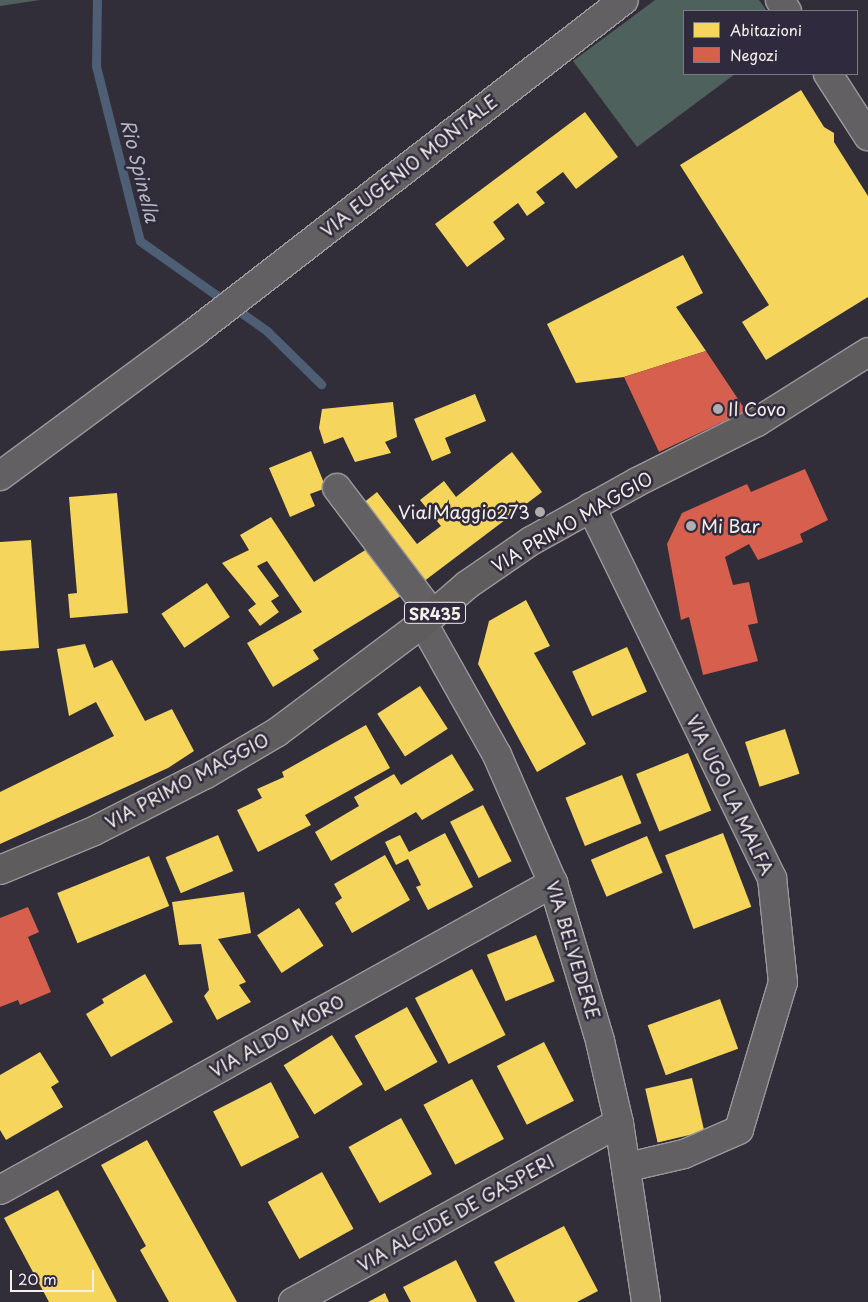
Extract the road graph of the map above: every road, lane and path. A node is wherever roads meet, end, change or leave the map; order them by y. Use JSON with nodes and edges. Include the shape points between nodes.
{"nodes":[{"id":1,"x":624,"y":0,"type":"edge"},
{"id":2,"x":829,"y":75,"type":"edge"},
{"id":3,"x":868,"y":136,"type":"edge"},
{"id":4,"x":868,"y":352,"type":"edge"},
{"id":5,"x":0,"y":476,"type":"edge"},
{"id":6,"x":337,"y":488,"type":"dead end"},
{"id":7,"x":592,"y":507,"type":"junction"},
{"id":8,"x":428,"y":619,"type":"junction"},
{"id":9,"x":0,"y":870,"type":"edge"},
{"id":10,"x":553,"y":883,"type":"junction"},
{"id":11,"x":619,"y":1123,"type":"junction"},
{"id":12,"x":628,"y":1167,"type":"junction"},
{"id":13,"x":0,"y":1190,"type":"edge"},
{"id":14,"x":293,"y":1302,"type":"edge"},
{"id":15,"x":646,"y":1302,"type":"edge"}],
"edges":[{"from":1,"to":5,"type":"street","name":"VIA EUGENIO MONTALE","via":[[195,332]]},
{"from":2,"to":3,"type":"street"},
{"from":4,"to":7,"type":"main road","name":"VIA PRIMO MAGGIO","number":"SR435","via":[[757,422]]},
{"from":6,"to":8,"type":"street","name":"VIA BELVEDERE"},
{"from":7,"to":8,"type":"main road","name":"VIA PRIMO MAGGIO","number":"SR435","via":[[498,563]]},
{"from":7,"to":12,"type":"street","name":"VIA UGO LA MALFA","via":[[772,878],[783,982],[739,1130],[684,1154]]},
{"from":8,"to":9,"type":"main road","name":"VIA PRIMO MAGGIO","number":"SR435","via":[[276,733],[206,774],[94,831]]},
{"from":8,"to":10,"type":"street","name":"VIA BELVEDERE","via":[[497,755]]},
{"from":10,"to":11,"type":"street","name":"VIA BELVEDERE","via":[[600,1040]]},
{"from":10,"to":13,"type":"street","name":"VIA ALDO MORO"},
{"from":11,"to":12,"type":"street","name":"VIA BELVEDERE"},
{"from":11,"to":14,"type":"street","name":"VIA ALCIDE DE GASPERI"},
{"from":12,"to":15,"type":"street","name":"VIA BELVEDERE"}]}
